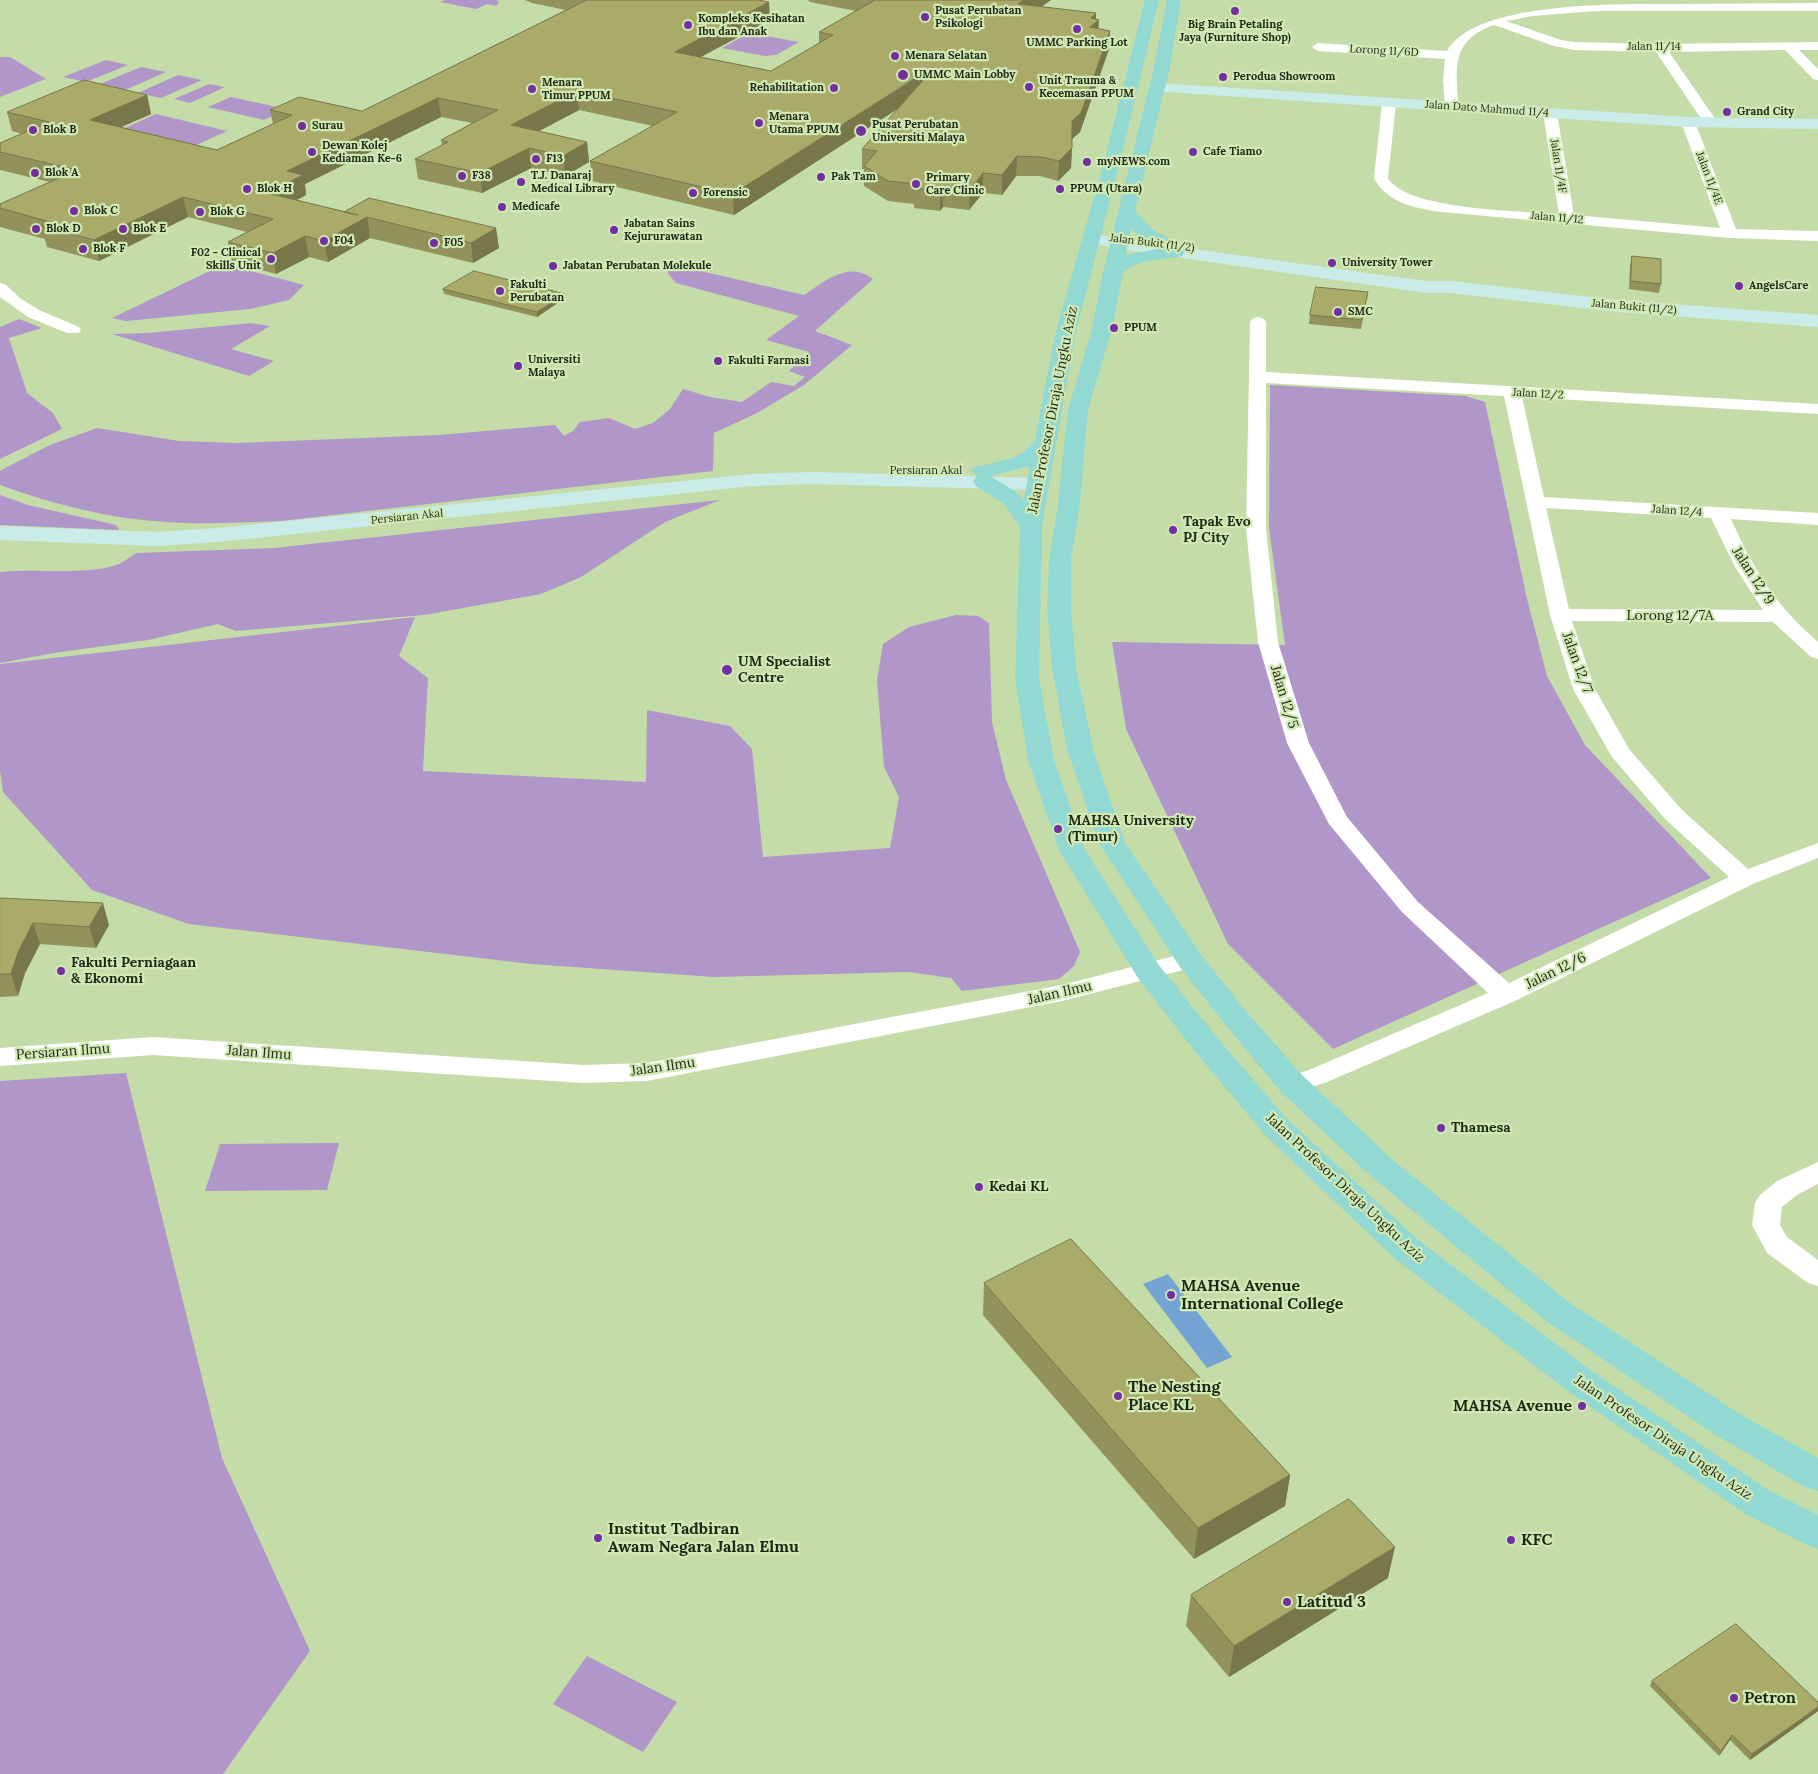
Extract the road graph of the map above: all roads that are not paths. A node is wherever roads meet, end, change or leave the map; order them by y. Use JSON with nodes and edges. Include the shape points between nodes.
{"nodes":[{"id":1,"x":1152,"y":0,"type":"edge"},
{"id":2,"x":1174,"y":0,"type":"edge"},
{"id":3,"x":1598,"y":4,"type":"edge"},
{"id":4,"x":1818,"y":7,"type":"edge"},
{"id":5,"x":1493,"y":21,"type":"junction"},
{"id":6,"x":1788,"y":46,"type":"junction"},
{"id":7,"x":1818,"y":46,"type":"edge"},
{"id":8,"x":1318,"y":47,"type":"dead end"},
{"id":9,"x":1660,"y":48,"type":"junction"},
{"id":10,"x":1450,"y":55,"type":"junction"},
{"id":11,"x":1818,"y":76,"type":"edge"},
{"id":12,"x":1157,"y":88,"type":"junction"},
{"id":13,"x":1389,"y":103,"type":"junction"},
{"id":14,"x":1452,"y":107,"type":"junction"},
{"id":15,"x":1550,"y":113,"type":"junction"},
{"id":16,"x":1688,"y":122,"type":"junction"},
{"id":17,"x":1711,"y":123,"type":"junction"},
{"id":18,"x":1818,"y":124,"type":"edge"},
{"id":19,"x":1126,"y":212,"type":"junction"},
{"id":20,"x":1567,"y":218,"type":"junction"},
{"id":21,"x":1730,"y":233,"type":"junction"},
{"id":22,"x":1818,"y":236,"type":"edge"},
{"id":23,"x":1092,"y":238,"type":"junction"},
{"id":24,"x":1121,"y":241,"type":"junction"},
{"id":25,"x":1170,"y":248,"type":"junction"},
{"id":26,"x":1112,"y":273,"type":"junction"},
{"id":27,"x":0,"y":288,"type":"edge"},
{"id":28,"x":1818,"y":321,"type":"edge"},
{"id":29,"x":1258,"y":322,"type":"dead end"},
{"id":30,"x":73,"y":330,"type":"dead end"},
{"id":31,"x":1258,"y":377,"type":"junction"},
{"id":32,"x":1512,"y":393,"type":"junction"},
{"id":33,"x":1818,"y":408,"type":"edge"},
{"id":34,"x":1076,"y":434,"type":"junction"},
{"id":35,"x":1045,"y":441,"type":"junction"},
{"id":36,"x":983,"y":476,"type":"junction"},
{"id":37,"x":1041,"y":478,"type":"junction"},
{"id":38,"x":1536,"y":502,"type":"junction"},
{"id":39,"x":1719,"y":514,"type":"junction"},
{"id":40,"x":1818,"y":519,"type":"edge"},
{"id":41,"x":1031,"y":526,"type":"junction"},
{"id":42,"x":0,"y":533,"type":"edge"},
{"id":43,"x":1060,"y":559,"type":"junction"},
{"id":44,"x":1560,"y":615,"type":"junction"},
{"id":45,"x":1781,"y":616,"type":"junction"},
{"id":46,"x":1818,"y":653,"type":"edge"},
{"id":47,"x":1818,"y":850,"type":"edge"},
{"id":48,"x":1745,"y":880,"type":"junction"},
{"id":49,"x":1190,"y":960,"type":"junction"},
{"id":50,"x":1148,"y":971,"type":"junction"},
{"id":51,"x":1506,"y":995,"type":"junction"},
{"id":52,"x":125,"y":1048,"type":"joint"},
{"id":53,"x":0,"y":1057,"type":"edge"},
{"id":54,"x":1292,"y":1084,"type":"junction"},
{"id":55,"x":1818,"y":1172,"type":"edge"},
{"id":56,"x":1818,"y":1275,"type":"edge"},
{"id":57,"x":1818,"y":1476,"type":"edge"},
{"id":58,"x":1818,"y":1533,"type":"edge"}],
"edges":[{"from":1,"to":23,"type":"main road","name":"Jalan Profesor Diraja Ungku Aziz"},
{"from":2,"to":12,"type":"main road","name":"Jalan Profesor Diraja Ungku Aziz"},
{"from":3,"to":4,"type":"street"},
{"from":3,"to":5,"type":"street"},
{"from":5,"to":9,"type":"street","name":"Jalan 11/14","via":[[1574,46]]},
{"from":5,"to":10,"type":"street","via":[[1461,38]]},
{"from":6,"to":7,"type":"street","name":"Jalan 11/14"},
{"from":6,"to":9,"type":"street","name":"Jalan 11/14"},
{"from":6,"to":11,"type":"street"},
{"from":8,"to":10,"type":"street","name":"Lorong 11/6D"},
{"from":9,"to":17,"type":"street"},
{"from":10,"to":14,"type":"street"},
{"from":12,"to":13,"type":"street","name":"Jalan Dato Mahmud 11/4"},
{"from":12,"to":19,"type":"main road","name":"Jalan Profesor Diraja Ungku Aziz"},
{"from":13,"to":14,"type":"street","name":"Jalan Dato Mahmud 11/4"},
{"from":13,"to":20,"type":"street","name":"Jalan 11/12","via":[[1381,178],[1396,193],[1410,201],[1431,206]]},
{"from":14,"to":15,"type":"street","name":"Jalan Dato Mahmud 11/4"},
{"from":15,"to":16,"type":"street","name":"Jalan Dato Mahmud 11/4"},
{"from":15,"to":20,"type":"street","name":"Jalan 11/4F"},
{"from":16,"to":17,"type":"street","name":"Jalan Dato Mahmud 11/4"},
{"from":16,"to":21,"type":"street","name":"Jalan 11/4E"},
{"from":17,"to":18,"type":"street","name":"Jalan Dato Mahmud 11/4"},
{"from":19,"to":24,"type":"main road","name":"Jalan Profesor Diraja Ungku Aziz"},
{"from":19,"to":25,"type":"main road","via":[[1146,234]]},
{"from":20,"to":21,"type":"street","name":"Jalan 11/12"},
{"from":21,"to":22,"type":"street","name":"Jalan 11/12"},
{"from":23,"to":24,"type":"street","name":"Jalan Bukit (11/2)"},
{"from":23,"to":35,"type":"main road","name":"Jalan Profesor Diraja Ungku Aziz","via":[[1065,335]]},
{"from":24,"to":25,"type":"street","name":"Jalan Bukit (11/2)"},
{"from":24,"to":26,"type":"main road","name":"Jalan Profesor Diraja Ungku Aziz"},
{"from":25,"to":26,"type":"main road","via":[[1122,262]]},
{"from":25,"to":28,"type":"street","name":"Jalan Bukit (11/2)","via":[[1426,287]]},
{"from":26,"to":34,"type":"main road","name":"Jalan Profesor Diraja Ungku Aziz","via":[[1102,329],[1078,410]]},
{"from":27,"to":30,"type":"street","via":[[10,300],[26,310]]},
{"from":29,"to":31,"type":"street","name":"Jalan 12/5"},
{"from":31,"to":32,"type":"street","name":"Jalan 12/2"},
{"from":31,"to":51,"type":"street","name":"Jalan 12/5","via":[[1256,529],[1268,642],[1298,743],[1337,819],[1410,907]]},
{"from":32,"to":33,"type":"street","name":"Jalan 12/2"},
{"from":32,"to":38,"type":"street","name":"Jalan 12/7"},
{"from":34,"to":37,"type":"main road","via":[[1060,460]]},
{"from":34,"to":43,"type":"main road","name":"Jalan Profesor Diraja Ungku Aziz"},
{"from":35,"to":36,"type":"main road","via":[[1026,462]]},
{"from":35,"to":37,"type":"main road","name":"Jalan Profesor Diraja Ungku Aziz"},
{"from":36,"to":37,"type":"street","name":"Persiaran Akal"},
{"from":36,"to":41,"type":"main road","via":[[1013,499]]},
{"from":36,"to":42,"type":"street","name":"Persiaran Akal","via":[[753,480],[209,536],[157,539]]},
{"from":37,"to":41,"type":"main road","name":"Jalan Profesor Diraja Ungku Aziz"},
{"from":37,"to":43,"type":"main road","via":[[1056,522]]},
{"from":38,"to":39,"type":"street","name":"Jalan 12/4"},
{"from":38,"to":44,"type":"street","name":"Jalan 12/7"},
{"from":39,"to":40,"type":"street","name":"Jalan 12/4"},
{"from":39,"to":45,"type":"street","name":"Jalan 12/9","via":[[1749,574],[1764,598]]},
{"from":41,"to":50,"type":"main road","name":"Jalan Profesor Diraja Ungku Aziz","via":[[1027,679],[1041,760],[1072,850]]},
{"from":43,"to":49,"type":"main road","name":"Jalan Profesor Diraja Ungku Aziz","via":[[1059,609],[1064,667],[1080,749],[1112,843]]},
{"from":44,"to":45,"type":"street","name":"Lorong 12/7A"},
{"from":44,"to":48,"type":"street","name":"Jalan 12/7","via":[[1584,689],[1620,752],[1674,816]]},
{"from":45,"to":46,"type":"street","name":"Jalan 12/9"},
{"from":47,"to":48,"type":"street","name":"Jalan 12/6"},
{"from":48,"to":51,"type":"street","name":"Jalan 12/6"},
{"from":49,"to":50,"type":"street","name":"Jalan Ilmu"},
{"from":49,"to":54,"type":"main road","name":"Jalan Profesor Diraja Ungku Aziz"},
{"from":50,"to":52,"type":"street","name":"Jalan Ilmu","via":[[1062,993],[647,1072],[583,1074],[153,1046]]},
{"from":50,"to":58,"type":"main road","name":"Jalan Profesor Diraja Ungku Aziz","via":[[1276,1127],[1405,1248],[1581,1382],[1757,1502]]},
{"from":51,"to":54,"type":"street","name":"Jalan 12/6","via":[[1318,1076]]},
{"from":52,"to":53,"type":"street","name":"Persiaran Ilmu"},
{"from":54,"to":57,"type":"main road","name":"Jalan Profesor Diraja Ungku Aziz","via":[[1383,1169],[1558,1312],[1730,1426]]},
{"from":55,"to":56,"type":"street","via":[[1787,1188],[1769,1203],[1766,1225],[1777,1245]]}]}
